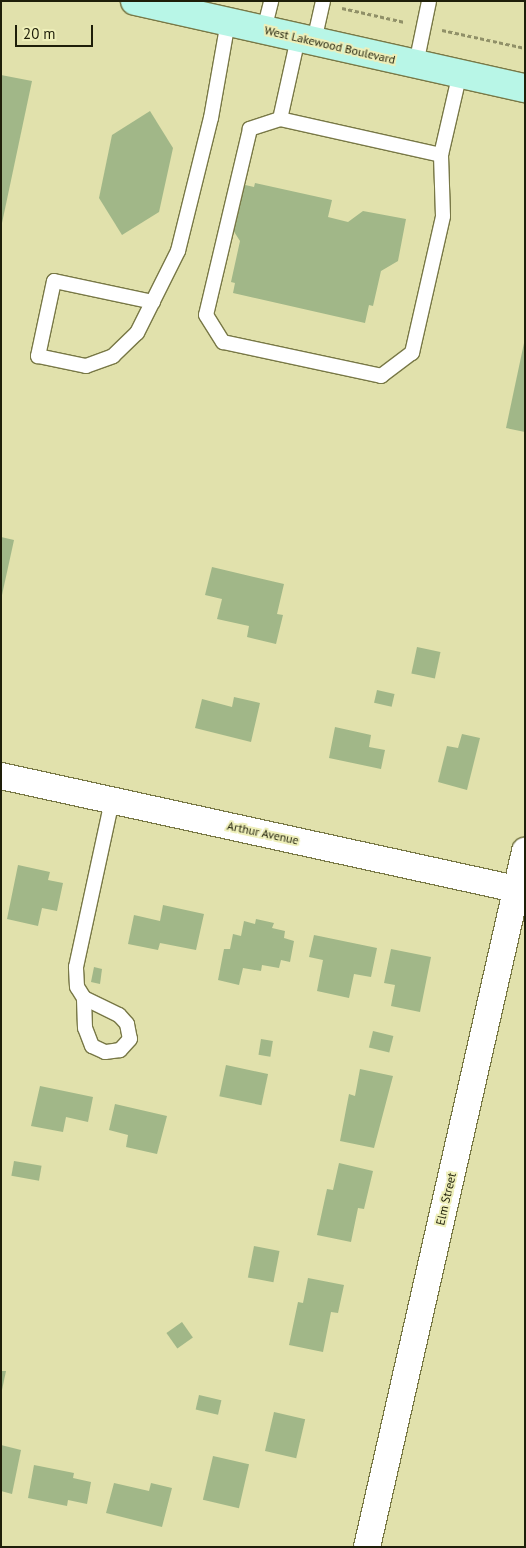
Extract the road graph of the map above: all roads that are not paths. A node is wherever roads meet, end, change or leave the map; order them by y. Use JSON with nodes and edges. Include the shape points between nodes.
{"nodes":[{"id":1,"x":134,"y":1,"type":"edge"},
{"id":2,"x":271,"y":1,"type":"edge"},
{"id":3,"x":322,"y":1,"type":"edge"},
{"id":4,"x":429,"y":1,"type":"edge"},
{"id":5,"x":228,"y":22,"type":"junction"},
{"id":6,"x":264,"y":30,"type":"junction"},
{"id":7,"x":306,"y":40,"type":"junction"},
{"id":8,"x":416,"y":64,"type":"junction"},
{"id":9,"x":460,"y":73,"type":"junction"},
{"id":10,"x":525,"y":88,"type":"edge"},
{"id":11,"x":280,"y":119,"type":"junction"},
{"id":12,"x":441,"y":155,"type":"junction"},
{"id":13,"x":153,"y":302,"type":"junction"},
{"id":14,"x":1,"y":776,"type":"edge"},
{"id":15,"x":112,"y":800,"type":"junction"},
{"id":16,"x":525,"y":852,"type":"edge"},
{"id":17,"x":520,"y":890,"type":"edge"},
{"id":18,"x":84,"y":998,"type":"dead end"},
{"id":19,"x":367,"y":1547,"type":"edge"}],
"edges":[{"from":1,"to":5,"type":"street","name":"West Lakewood Boulevard"},
{"from":2,"to":6,"type":"lane"},
{"from":3,"to":7,"type":"lane"},
{"from":4,"to":8,"type":"lane"},
{"from":5,"to":6,"type":"street","name":"West Lakewood Boulevard"},
{"from":5,"to":13,"type":"lane","via":[[211,118],[178,252]]},
{"from":6,"to":7,"type":"street","name":"West Lakewood Boulevard"},
{"from":7,"to":8,"type":"street","name":"West Lakewood Boulevard"},
{"from":7,"to":11,"type":"lane"},
{"from":8,"to":9,"type":"street","name":"West Lakewood Boulevard"},
{"from":9,"to":10,"type":"street","name":"West Lakewood Boulevard"},
{"from":9,"to":12,"type":"lane"},
{"from":11,"to":12,"type":"lane"},
{"from":11,"to":12,"type":"lane","via":[[250,129],[206,315],[223,342],[381,376],[412,354],[442,216]]},
{"from":13,"to":13,"type":"lane","via":[[137,333],[113,356],[86,366],[38,356],[54,281]]},
{"from":14,"to":15,"type":"street","name":"Arthur Avenue"},
{"from":15,"to":17,"type":"street","name":"Arthur Avenue"},
{"from":15,"to":18,"type":"lane","via":[[76,967],[77,986]]},
{"from":16,"to":17,"type":"street","name":"Elm Street"},
{"from":17,"to":19,"type":"street","name":"Elm Street"}]}
